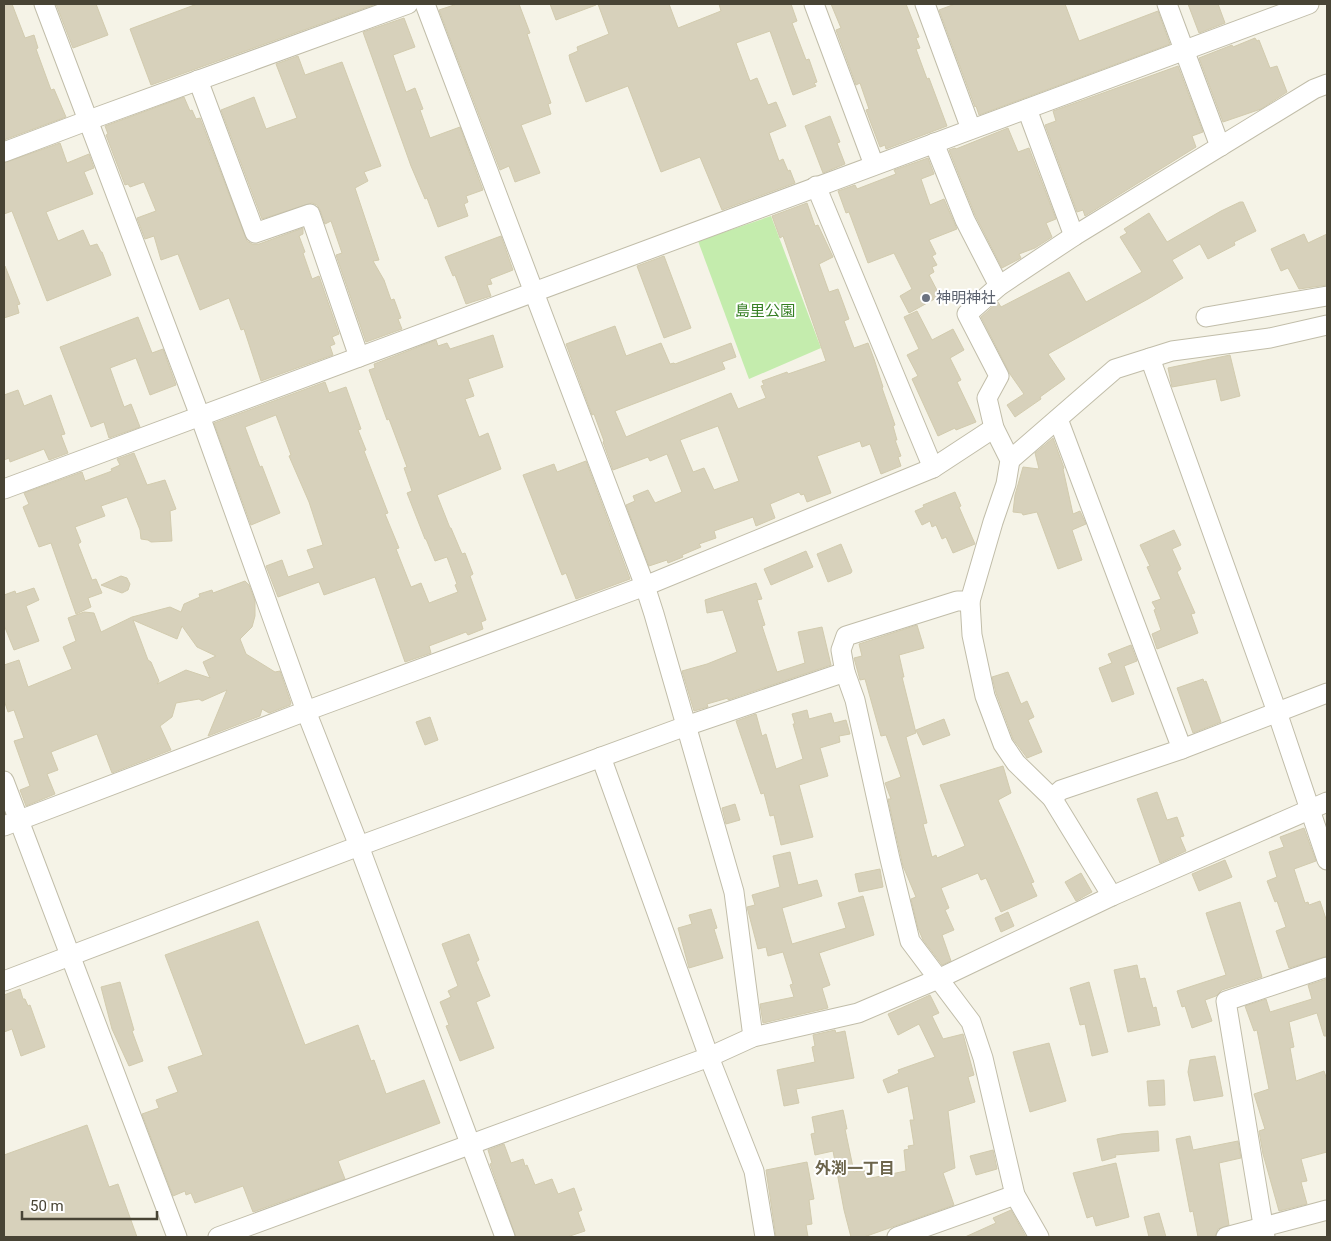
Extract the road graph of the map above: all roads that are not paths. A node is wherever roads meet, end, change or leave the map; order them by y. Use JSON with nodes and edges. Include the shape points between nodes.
{"nodes":[{"id":1,"x":44,"y":4,"type":"edge"},
{"id":2,"x":408,"y":4,"type":"edge"},
{"id":3,"x":425,"y":4,"type":"edge"},
{"id":4,"x":814,"y":4,"type":"edge"},
{"id":5,"x":925,"y":4,"type":"edge"},
{"id":6,"x":1167,"y":4,"type":"edge"},
{"id":7,"x":1309,"y":4,"type":"edge"},
{"id":8,"x":1185,"y":50,"type":"junction"},
{"id":9,"x":198,"y":80,"type":"junction"},
{"id":10,"x":1327,"y":84,"type":"edge"},
{"id":11,"x":1027,"y":108,"type":"junction"},
{"id":12,"x":89,"y":120,"type":"junction"},
{"id":13,"x":971,"y":129,"type":"junction"},
{"id":14,"x":934,"y":143,"type":"junction"},
{"id":15,"x":1221,"y":146,"type":"junction"},
{"id":16,"x":4,"y":152,"type":"edge"},
{"id":17,"x":874,"y":165,"type":"junction"},
{"id":18,"x":816,"y":186,"type":"junction"},
{"id":19,"x":1074,"y":236,"type":"junction"},
{"id":20,"x":999,"y":286,"type":"junction"},
{"id":21,"x":533,"y":291,"type":"junction"},
{"id":22,"x":1327,"y":296,"type":"edge"},
{"id":23,"x":1206,"y":317,"type":"dead end"},
{"id":24,"x":1327,"y":325,"type":"edge"},
{"id":25,"x":360,"y":356,"type":"junction"},
{"id":26,"x":1150,"y":358,"type":"junction"},
{"id":27,"x":200,"y":416,"type":"junction"},
{"id":28,"x":1058,"y":419,"type":"junction"},
{"id":29,"x":994,"y":428,"type":"junction"},
{"id":30,"x":1010,"y":460,"type":"junction"},
{"id":31,"x":933,"y":468,"type":"junction"},
{"id":32,"x":4,"y":489,"type":"edge"},
{"id":33,"x":645,"y":586,"type":"junction"},
{"id":34,"x":970,"y":601,"type":"junction"},
{"id":35,"x":845,"y":672,"type":"junction"},
{"id":36,"x":1327,"y":693,"type":"edge"},
{"id":37,"x":306,"y":711,"type":"junction"},
{"id":38,"x":1277,"y":712,"type":"junction"},
{"id":39,"x":686,"y":726,"type":"junction"},
{"id":40,"x":1182,"y":749,"type":"junction"},
{"id":41,"x":601,"y":757,"type":"junction"},
{"id":42,"x":4,"y":781,"type":"edge"},
{"id":43,"x":1052,"y":798,"type":"junction"},
{"id":44,"x":1327,"y":802,"type":"edge"},
{"id":45,"x":1310,"y":810,"type":"junction"},
{"id":46,"x":11,"y":823,"type":"edge"},
{"id":47,"x":359,"y":846,"type":"junction"},
{"id":48,"x":1327,"y":860,"type":"edge"},
{"id":49,"x":1112,"y":896,"type":"junction"},
{"id":50,"x":70,"y":957,"type":"junction"},
{"id":51,"x":1327,"y":967,"type":"edge"},
{"id":52,"x":938,"y":979,"type":"junction"},
{"id":53,"x":4,"y":981,"type":"edge"},
{"id":54,"x":753,"y":1037,"type":"junction"},
{"id":55,"x":709,"y":1056,"type":"junction"},
{"id":56,"x":471,"y":1143,"type":"junction"},
{"id":57,"x":1014,"y":1195,"type":"junction"},
{"id":58,"x":1327,"y":1210,"type":"edge"},
{"id":59,"x":1265,"y":1232,"type":"edge"},
{"id":60,"x":177,"y":1237,"type":"edge"},
{"id":61,"x":218,"y":1237,"type":"edge"},
{"id":62,"x":505,"y":1237,"type":"edge"},
{"id":63,"x":765,"y":1237,"type":"edge"},
{"id":64,"x":896,"y":1237,"type":"edge"},
{"id":65,"x":1039,"y":1237,"type":"edge"},
{"id":66,"x":1226,"y":1237,"type":"edge"}],
"edges":[{"from":1,"to":12,"type":"street"},
{"from":2,"to":9,"type":"street"},
{"from":3,"to":21,"type":"street"},
{"from":4,"to":17,"type":"street"},
{"from":5,"to":13,"type":"street"},
{"from":6,"to":8,"type":"street"},
{"from":7,"to":8,"type":"street"},
{"from":8,"to":11,"type":"street"},
{"from":8,"to":15,"type":"street"},
{"from":9,"to":12,"type":"street"},
{"from":9,"to":25,"type":"street","via":[[255,233],[310,214]]},
{"from":10,"to":15,"type":"street"},
{"from":11,"to":13,"type":"street"},
{"from":11,"to":19,"type":"street"},
{"from":12,"to":16,"type":"street"},
{"from":12,"to":27,"type":"street"},
{"from":13,"to":14,"type":"street"},
{"from":14,"to":17,"type":"street"},
{"from":14,"to":20,"type":"street","via":[[966,220]]},
{"from":15,"to":19,"type":"street"},
{"from":17,"to":18,"type":"street"},
{"from":18,"to":21,"type":"street"},
{"from":18,"to":31,"type":"street"},
{"from":19,"to":20,"type":"street"},
{"from":20,"to":29,"type":"street","via":[[967,314],[999,376],[987,398]]},
{"from":21,"to":25,"type":"street"},
{"from":21,"to":33,"type":"street"},
{"from":22,"to":23,"type":"street"},
{"from":24,"to":26,"type":"street","via":[[1270,338],[1172,351]]},
{"from":25,"to":27,"type":"street"},
{"from":26,"to":28,"type":"street","via":[[1116,369]]},
{"from":26,"to":38,"type":"street"},
{"from":27,"to":32,"type":"street"},
{"from":27,"to":37,"type":"street"},
{"from":28,"to":30,"type":"street"},
{"from":28,"to":40,"type":"street"},
{"from":29,"to":30,"type":"street"},
{"from":29,"to":31,"type":"street"},
{"from":30,"to":34,"type":"street","via":[[1006,484]]},
{"from":31,"to":33,"type":"street"},
{"from":33,"to":37,"type":"street"},
{"from":33,"to":39,"type":"street"},
{"from":34,"to":35,"type":"street","via":[[957,601],[846,636],[841,650]]},
{"from":34,"to":43,"type":"street","via":[[972,635],[985,696],[1003,744],[1016,763]]},
{"from":35,"to":39,"type":"street"},
{"from":35,"to":52,"type":"street","via":[[855,700],[910,941]]},
{"from":36,"to":38,"type":"street"},
{"from":37,"to":46,"type":"street"},
{"from":37,"to":47,"type":"street"},
{"from":38,"to":40,"type":"street"},
{"from":38,"to":45,"type":"street"},
{"from":39,"to":41,"type":"street"},
{"from":39,"to":54,"type":"street","via":[[734,892]]},
{"from":40,"to":43,"type":"street","via":[[1061,790]]},
{"from":41,"to":47,"type":"street"},
{"from":41,"to":55,"type":"street"},
{"from":42,"to":46,"type":"street"},
{"from":43,"to":49,"type":"street"},
{"from":44,"to":45,"type":"street"},
{"from":45,"to":48,"type":"street"},
{"from":45,"to":49,"type":"street"},
{"from":46,"to":50,"type":"street"},
{"from":47,"to":50,"type":"street"},
{"from":47,"to":56,"type":"street"},
{"from":49,"to":52,"type":"street"},
{"from":50,"to":53,"type":"street"},
{"from":50,"to":60,"type":"street"},
{"from":51,"to":59,"type":"street","via":[[1226,1001]]},
{"from":52,"to":54,"type":"street","via":[[858,1013]]},
{"from":52,"to":57,"type":"street","via":[[971,1022],[983,1058]]},
{"from":54,"to":55,"type":"street"},
{"from":55,"to":56,"type":"street"},
{"from":55,"to":63,"type":"street","via":[[754,1171]]},
{"from":56,"to":61,"type":"street"},
{"from":56,"to":62,"type":"street"},
{"from":57,"to":64,"type":"street"},
{"from":57,"to":65,"type":"street"},
{"from":58,"to":59,"type":"street"},
{"from":59,"to":66,"type":"street"}]}
